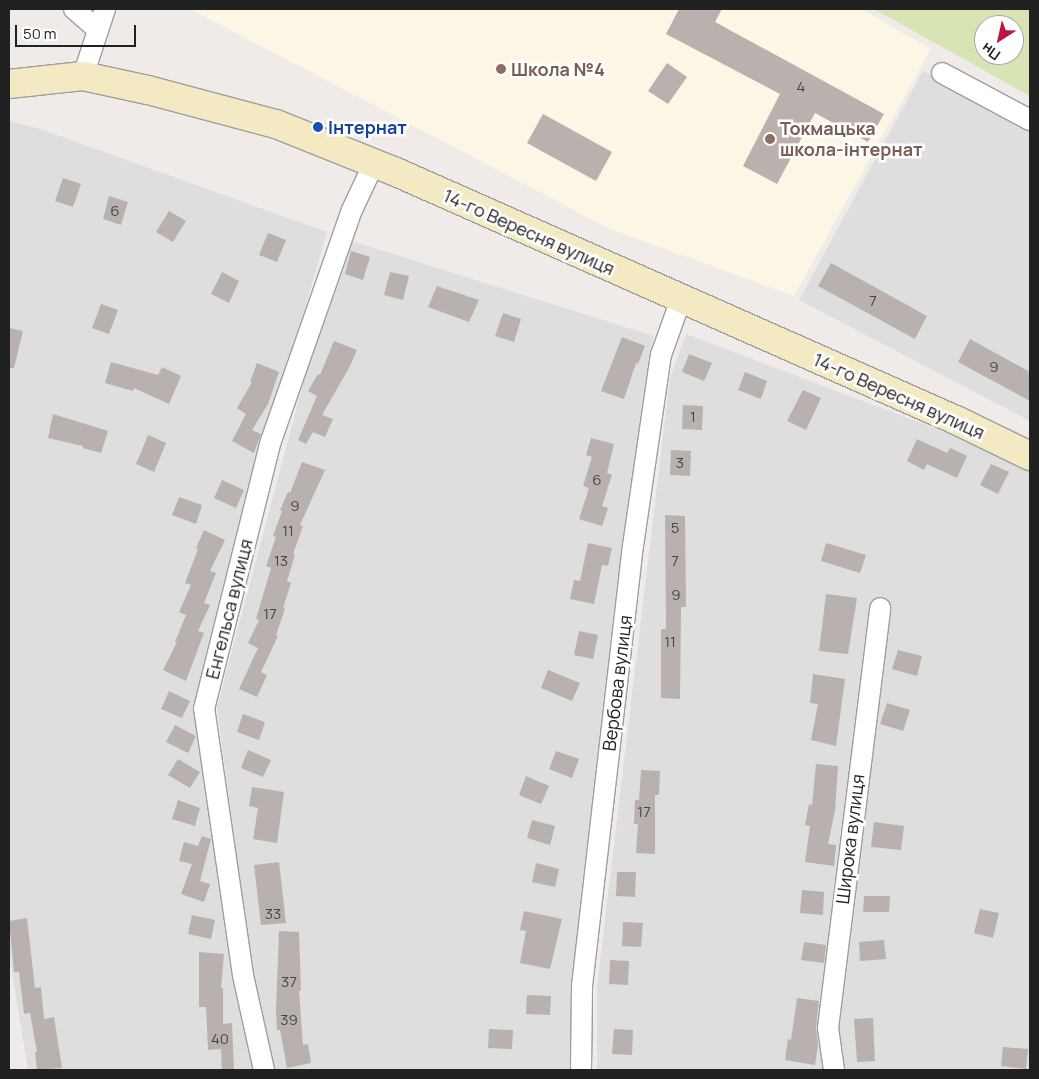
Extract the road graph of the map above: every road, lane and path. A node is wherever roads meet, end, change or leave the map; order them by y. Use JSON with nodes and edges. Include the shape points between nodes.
{"nodes":[{"id":1,"x":74,"y":9,"type":"edge"},
{"id":2,"x":105,"y":9,"type":"edge"},
{"id":3,"x":98,"y":30,"type":"junction"},
{"id":4,"x":942,"y":73,"type":"dead end"},
{"id":5,"x":83,"y":76,"type":"junction"},
{"id":6,"x":9,"y":84,"type":"edge"},
{"id":7,"x":1030,"y":120,"type":"edge"},
{"id":8,"x":374,"y":163,"type":"junction"},
{"id":9,"x":681,"y":299,"type":"junction"},
{"id":10,"x":1030,"y":456,"type":"edge"},
{"id":11,"x":880,"y":608,"type":"dead end"},
{"id":12,"x":264,"y":1070,"type":"edge"},
{"id":13,"x":581,"y":1070,"type":"edge"},
{"id":14,"x":834,"y":1070,"type":"edge"}],
"edges":[{"from":1,"to":3,"type":"street"},
{"from":2,"to":3,"type":"street"},
{"from":3,"to":5,"type":"street"},
{"from":4,"to":7,"type":"street"},
{"from":5,"to":6,"type":"street","name":"14-го Вересня вулиця"},
{"from":5,"to":8,"type":"street","name":"14-го Вересня вулиця","via":[[276,124]]},
{"from":8,"to":9,"type":"street","name":"14-го Вересня вулиця"},
{"from":8,"to":12,"type":"street","name":"Енгельса вулиця","via":[[352,210],[270,441],[204,708],[243,975]]},
{"from":9,"to":10,"type":"street","name":"14-го Вересня вулиця"},
{"from":9,"to":13,"type":"street","name":"Вербова вулиця","via":[[662,355],[633,546],[582,986]]},
{"from":11,"to":14,"type":"street","name":"Широка вулиця","via":[[828,1028]]}]}
